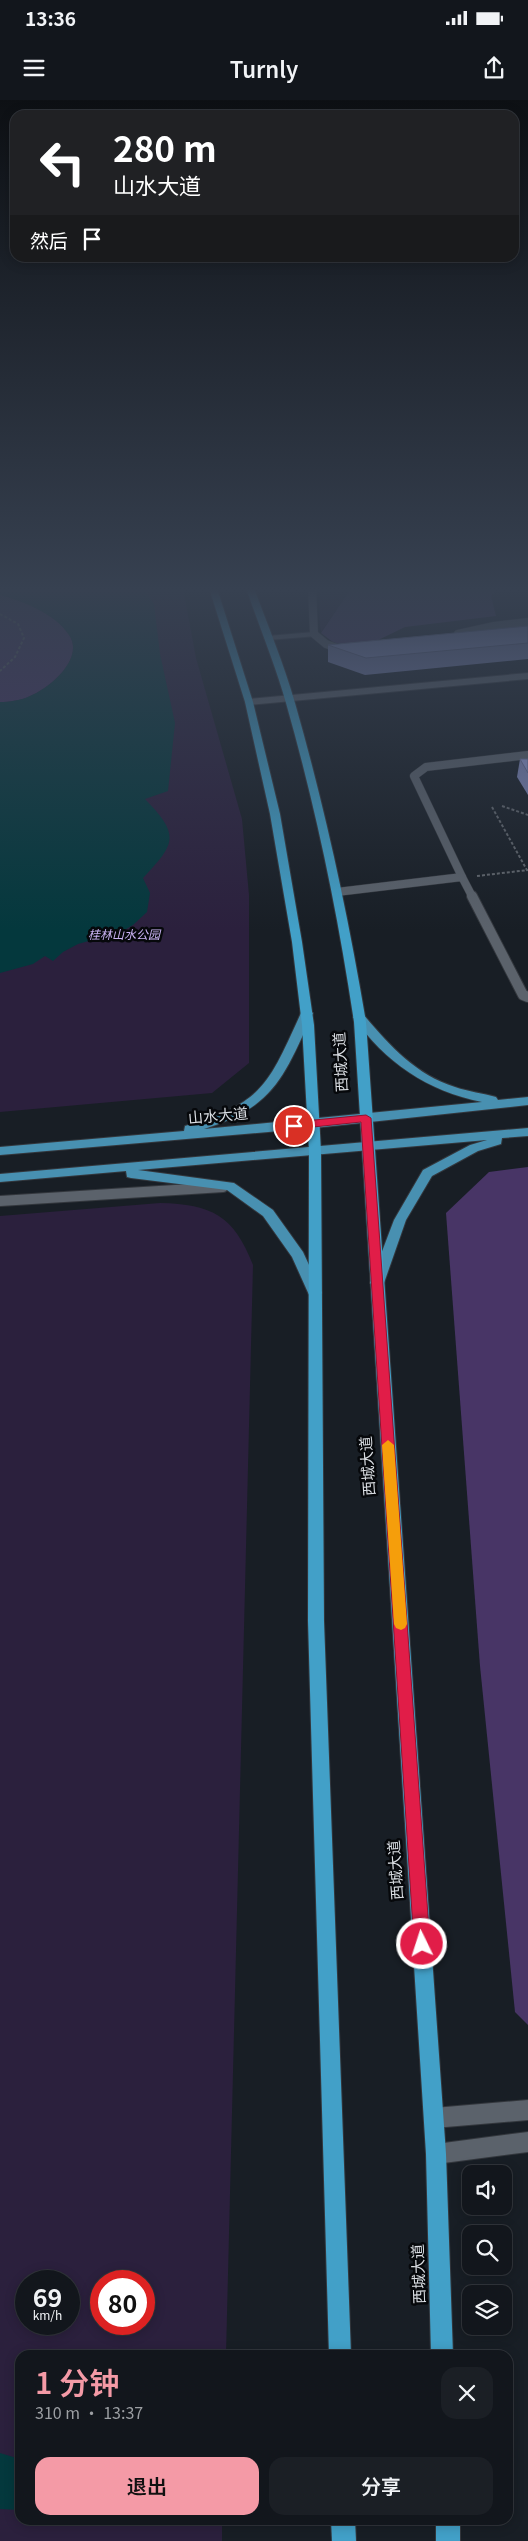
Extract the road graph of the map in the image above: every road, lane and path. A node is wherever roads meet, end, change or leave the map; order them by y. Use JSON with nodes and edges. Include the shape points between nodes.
{"nodes":[{"id":1,"x":249,"y":702,"type":"edge"},
{"id":2,"x":290,"y":702,"type":"joint"},
{"id":3,"x":250,"y":706,"type":"junction"},
{"id":4,"x":528,"y":755,"type":"edge"},
{"id":5,"x":502,"y":806,"type":"dead end"},
{"id":6,"x":492,"y":807,"type":"dead end"},
{"id":7,"x":528,"y":815,"type":"edge"},
{"id":8,"x":528,"y":871,"type":"edge"},
{"id":9,"x":462,"y":878,"type":"junction"},
{"id":10,"x":337,"y":892,"type":"junction"},
{"id":11,"x":528,"y":997,"type":"edge"},
{"id":12,"x":307,"y":1013,"type":"junction"},
{"id":13,"x":359,"y":1017,"type":"junction"},
{"id":14,"x":528,"y":1101,"type":"edge"},
{"id":15,"x":513,"y":1103,"type":"junction"},
{"id":16,"x":366,"y":1118,"type":"junction"},
{"id":17,"x":314,"y":1124,"type":"junction"},
{"id":18,"x":527,"y":1132,"type":"edge"},
{"id":19,"x":137,"y":1139,"type":"junction"},
{"id":20,"x":367,"y":1147,"type":"junction"},
{"id":21,"x":0,"y":1151,"type":"edge"},
{"id":22,"x":315,"y":1151,"type":"junction"},
{"id":23,"x":95,"y":1170,"type":"junction"},
{"id":24,"x":0,"y":1178,"type":"edge"},
{"id":25,"x":230,"y":1186,"type":"junction"},
{"id":26,"x":0,"y":1201,"type":"edge"},
{"id":27,"x":377,"y":1284,"type":"junction"},
{"id":28,"x":316,"y":1292,"type":"junction"},
{"id":29,"x":528,"y":2110,"type":"edge"},
{"id":30,"x":434,"y":2118,"type":"junction"},
{"id":31,"x":528,"y":2142,"type":"edge"},
{"id":32,"x":436,"y":2154,"type":"junction"},
{"id":33,"x":340,"y":2350,"type":"edge"},
{"id":34,"x":442,"y":2350,"type":"edge"},
{"id":35,"x":344,"y":2525,"type":"edge"},
{"id":36,"x":448,"y":2525,"type":"edge"},
{"id":37,"x":344,"y":2541,"type":"edge"},
{"id":38,"x":448,"y":2541,"type":"edge"}],
"edges":[{"from":1,"to":3,"type":"highway","name":"西城大道"},
{"from":2,"to":3,"type":"street"},
{"from":2,"to":10,"type":"highway","name":"西城大道"},
{"from":3,"to":12,"type":"highway","name":"西城大道","via":[[275,814]]},
{"from":4,"to":9,"type":"lane","via":[[426,767],[414,776]]},
{"from":5,"to":7,"type":"path"},
{"from":6,"to":8,"type":"path"},
{"from":8,"to":9,"type":"path"},
{"from":9,"to":10,"type":"lane"},
{"from":9,"to":11,"type":"lane","via":[[523,995]]},
{"from":10,"to":13,"type":"highway","name":"西城大道"},
{"from":12,"to":17,"type":"highway","name":"西城大道"},
{"from":12,"to":19,"type":"main road","via":[[270,1086],[247,1105],[198,1127]]},
{"from":13,"to":15,"type":"main road","via":[[382,1046],[416,1076],[464,1096]]},
{"from":13,"to":16,"type":"highway","name":"西城大道"},
{"from":14,"to":15,"type":"main road","name":"山水大道"},
{"from":15,"to":16,"type":"main road","name":"山水大道"},
{"from":16,"to":17,"type":"main road","name":"山水大道"},
{"from":16,"to":20,"type":"highway","name":"西城大道"},
{"from":17,"to":19,"type":"main road","name":"山水大道"},
{"from":17,"to":22,"type":"highway","name":"西城大道"},
{"from":18,"to":20,"type":"main road"},
{"from":18,"to":27,"type":"main road","via":[[474,1148],[427,1173],[400,1220]]},
{"from":19,"to":21,"type":"main road","name":"山水大道"},
{"from":20,"to":22,"type":"main road"},
{"from":20,"to":27,"type":"highway","name":"西城大道"},
{"from":22,"to":23,"type":"main road"},
{"from":22,"to":28,"type":"highway","name":"西城大道"},
{"from":23,"to":24,"type":"main road"},
{"from":23,"to":25,"type":"main road"},
{"from":25,"to":26,"type":"lane"},
{"from":25,"to":28,"type":"main road","via":[[268,1212],[298,1255]]},
{"from":27,"to":30,"type":"highway","name":"西城大道"},
{"from":28,"to":33,"type":"highway","name":"西城大道","via":[[316,1621]]},
{"from":29,"to":30,"type":"street"},
{"from":30,"to":32,"type":"highway","name":"西城大道"},
{"from":31,"to":32,"type":"street"},
{"from":32,"to":34,"type":"highway","name":"西城大道"},
{"from":35,"to":37,"type":"highway"},
{"from":36,"to":38,"type":"highway"}]}
